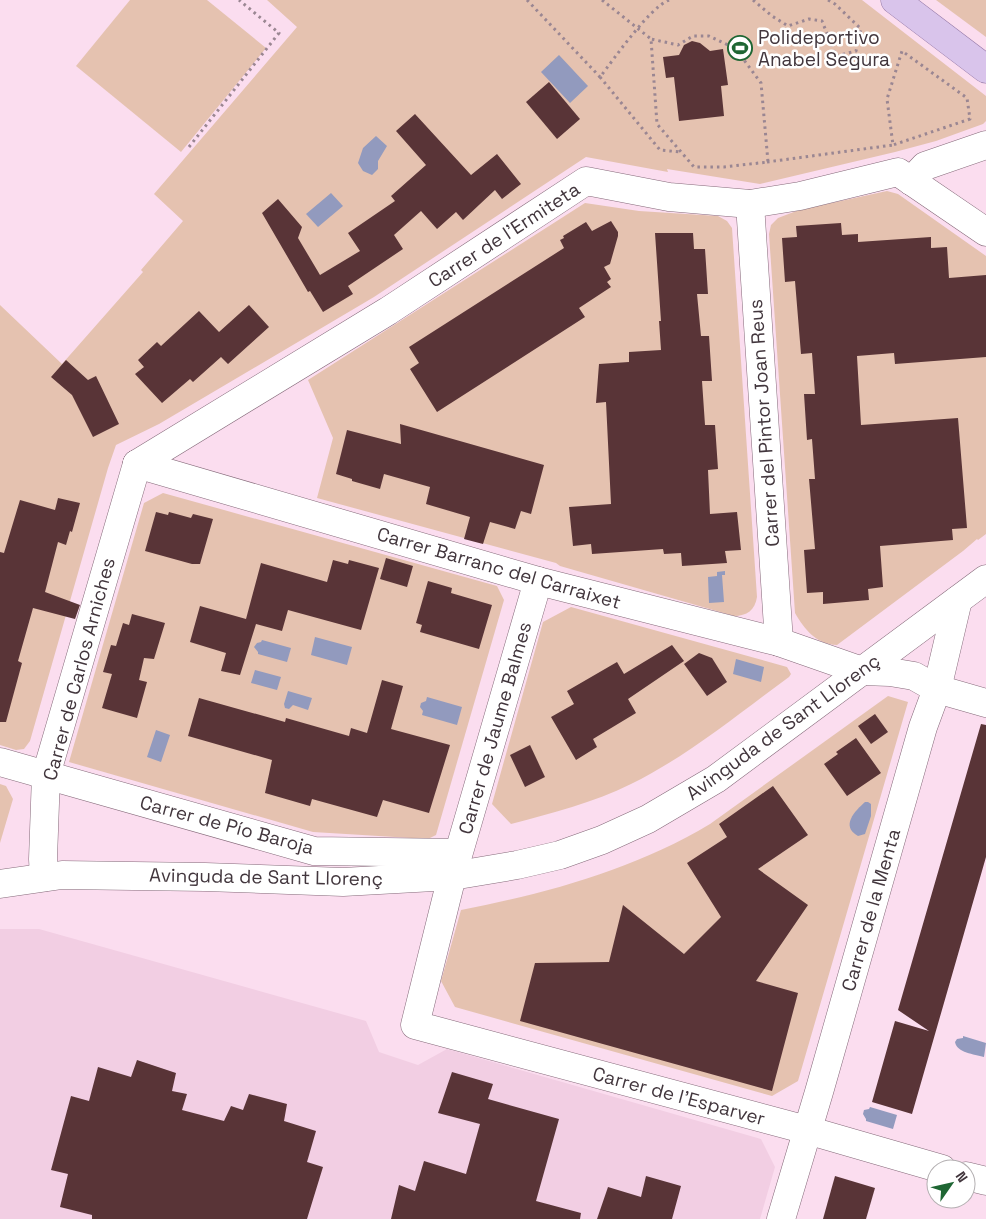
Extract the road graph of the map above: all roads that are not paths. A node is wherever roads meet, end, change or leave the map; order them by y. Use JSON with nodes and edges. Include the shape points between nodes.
{"nodes":[{"id":1,"x":895,"y":0,"type":"edge"},
{"id":2,"x":986,"y":68,"type":"edge"},
{"id":3,"x":986,"y":146,"type":"edge"},
{"id":4,"x":911,"y":181,"type":"junction"},
{"id":5,"x":750,"y":204,"type":"junction"},
{"id":6,"x":986,"y":232,"type":"edge"},
{"id":7,"x":137,"y":464,"type":"junction"},
{"id":8,"x":986,"y":579,"type":"edge"},
{"id":9,"x":538,"y":581,"type":"junction"},
{"id":10,"x":958,"y":600,"type":"junction"},
{"id":11,"x":779,"y":642,"type":"junction"},
{"id":12,"x":862,"y":671,"type":"junction"},
{"id":13,"x":937,"y":689,"type":"junction"},
{"id":14,"x":986,"y":703,"type":"edge"},
{"id":15,"x":0,"y":762,"type":"edge"},
{"id":16,"x":46,"y":775,"type":"junction"},
{"id":17,"x":455,"y":864,"type":"junction"},
{"id":18,"x":44,"y":876,"type":"junction"},
{"id":19,"x":0,"y":884,"type":"edge"},
{"id":20,"x":415,"y":1025,"type":"joint"},
{"id":21,"x":806,"y":1130,"type":"junction"},
{"id":22,"x":926,"y":1164,"type":"edge"},
{"id":23,"x":781,"y":1219,"type":"edge"}],
"edges":[{"from":1,"to":2,"type":"main road"},
{"from":3,"to":4,"type":"street","via":[[925,166]]},
{"from":4,"to":5,"type":"street","name":"Carrer de l'Ermiteta","via":[[898,172],[800,196]]},
{"from":4,"to":6,"type":"street","name":"Carrer de l'Ermiteta"},
{"from":5,"to":7,"type":"street","name":"Carrer de l'Ermiteta","via":[[669,197],[586,180],[388,311]]},
{"from":5,"to":11,"type":"street","name":"Carrer del Pintor Joan Reus"},
{"from":7,"to":9,"type":"street","name":"Carrer Barranc del Carraixet"},
{"from":7,"to":16,"type":"street","name":"Carrer de Carlos Arniches"},
{"from":8,"to":10,"type":"street","name":"Avinguda de Sant Llorenç"},
{"from":9,"to":11,"type":"street","name":"Carrer Barranc del Carraixet"},
{"from":9,"to":17,"type":"street","name":"Carrer de Jaume Balmes"},
{"from":10,"to":12,"type":"street","name":"Avinguda de Sant Llorenç"},
{"from":10,"to":13,"type":"street","name":"Carrer de la Menta"},
{"from":11,"to":12,"type":"street","name":"Carrer Barranc del Carraixet"},
{"from":12,"to":13,"type":"street","name":"Carrer Barranc del Carraixet","via":[[914,676]]},
{"from":12,"to":17,"type":"street","name":"Avinguda de Sant Llorenç","via":[[716,779],[648,819],[560,855],[517,865]]},
{"from":13,"to":14,"type":"street","name":"Carrer Barranc del Carraixet"},
{"from":13,"to":21,"type":"street","name":"Carrer de la Menta"},
{"from":15,"to":16,"type":"street","name":"Carrer de Pío Baroja"},
{"from":16,"to":17,"type":"street","name":"Carrer de Pío Baroja","via":[[314,851]]},
{"from":16,"to":18,"type":"street","name":"Carrer de Carlos Arniches"},
{"from":17,"to":18,"type":"street","name":"Avinguda de Sant Llorenç","via":[[343,882],[130,875]]},
{"from":17,"to":20,"type":"street","name":"Carrer de Jaume Balmes"},
{"from":18,"to":19,"type":"street","name":"Avinguda de Sant Llorenç"},
{"from":20,"to":21,"type":"street","name":"Carrer de l'Esparver"},
{"from":21,"to":22,"type":"street","name":"Carrer de l'Esparver"},
{"from":21,"to":23,"type":"street","name":"Carrer de la Menta"}]}
